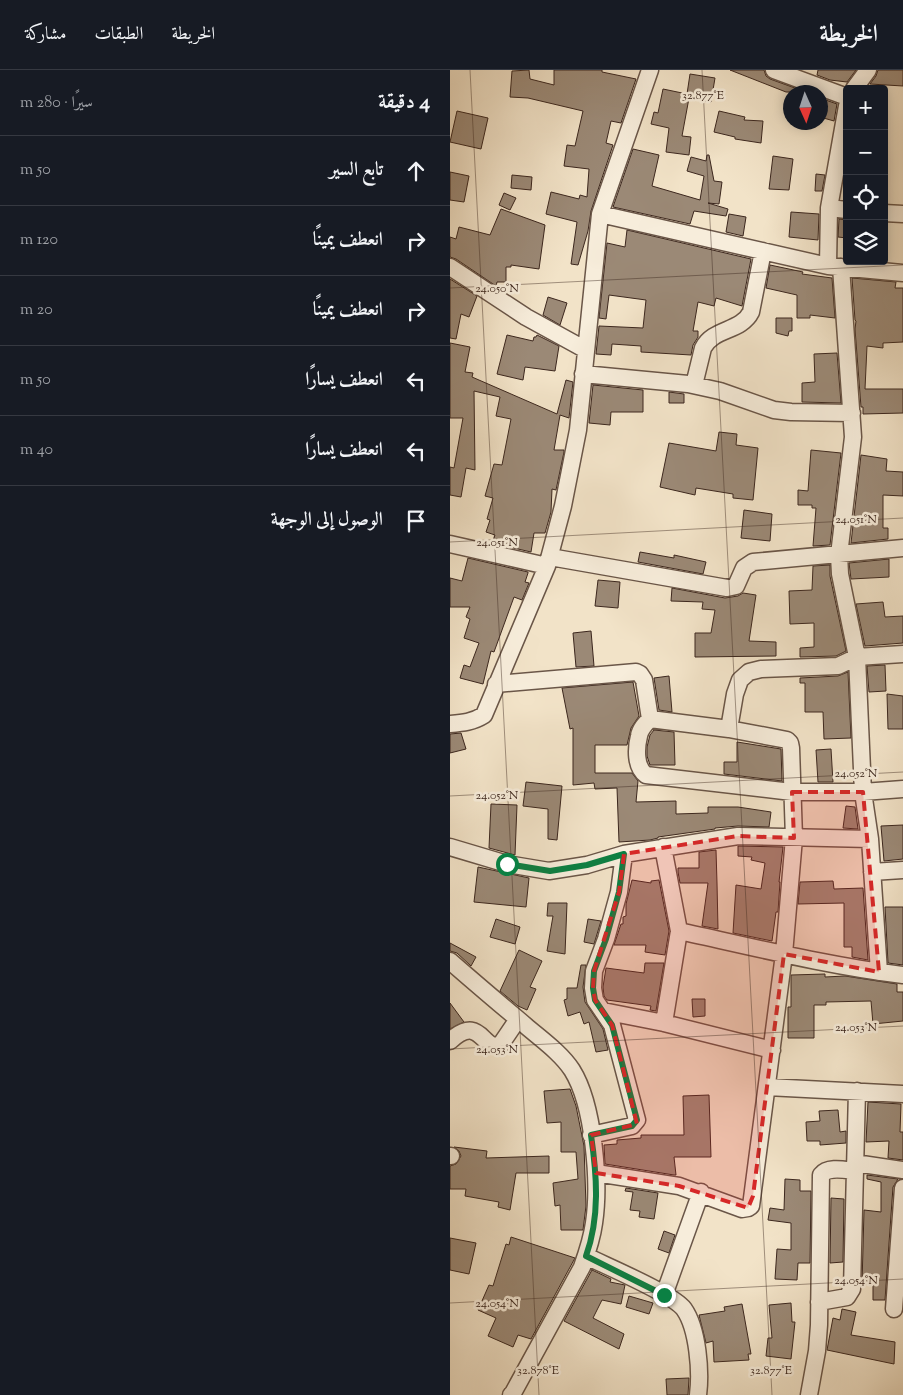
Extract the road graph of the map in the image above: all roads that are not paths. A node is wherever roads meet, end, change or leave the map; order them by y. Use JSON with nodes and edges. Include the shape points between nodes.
{"nodes":[{"id":1,"x":650,"y":70,"type":"edge"},
{"id":2,"x":774,"y":70,"type":"edge"},
{"id":3,"x":868,"y":70,"type":"edge"},
{"id":4,"x":857,"y":85,"type":"edge"},
{"id":5,"x":843,"y":96,"type":"edge"},
{"id":6,"x":843,"y":129,"type":"edge"},
{"id":7,"x":829,"y":208,"type":"junction"},
{"id":8,"x":843,"y":210,"type":"edge"},
{"id":9,"x":888,"y":213,"type":"edge"},
{"id":10,"x":600,"y":214,"type":"junction"},
{"id":11,"x":903,"y":214,"type":"edge"},
{"id":12,"x":763,"y":251,"type":"junction"},
{"id":13,"x":834,"y":267,"type":"junction"},
{"id":14,"x":450,"y":268,"type":"edge"},
{"id":15,"x":903,"y":274,"type":"edge"},
{"id":16,"x":586,"y":350,"type":"junction"},
{"id":17,"x":583,"y":374,"type":"junction"},
{"id":18,"x":694,"y":385,"type":"junction"},
{"id":19,"x":852,"y":414,"type":"junction"},
{"id":20,"x":450,"y":544,"type":"edge"},
{"id":21,"x":903,"y":548,"type":"edge"},
{"id":22,"x":840,"y":555,"type":"junction"},
{"id":23,"x":548,"y":561,"type":"junction"},
{"id":24,"x":903,"y":654,"type":"edge"},
{"id":25,"x":857,"y":657,"type":"junction"},
{"id":26,"x":496,"y":684,"type":"junction"},
{"id":27,"x":650,"y":719,"type":"junction"},
{"id":28,"x":450,"y":724,"type":"edge"},
{"id":29,"x":729,"y":729,"type":"junction"},
{"id":30,"x":903,"y":789,"type":"edge"},
{"id":31,"x":792,"y":792,"type":"junction"},
{"id":32,"x":863,"y":792,"type":"junction"},
{"id":33,"x":794,"y":838,"type":"junction"},
{"id":34,"x":870,"y":839,"type":"junction"},
{"id":35,"x":450,"y":847,"type":"edge"},
{"id":36,"x":663,"y":847,"type":"junction"},
{"id":37,"x":624,"y":854,"type":"junction"},
{"id":38,"x":903,"y":870,"type":"edge"},
{"id":39,"x":872,"y":872,"type":"junction"},
{"id":40,"x":679,"y":931,"type":"junction"},
{"id":41,"x":784,"y":954,"type":"junction"},
{"id":42,"x":450,"y":961,"type":"edge"},
{"id":43,"x":879,"y":972,"type":"junction"},
{"id":44,"x":903,"y":975,"type":"edge"},
{"id":45,"x":603,"y":1011,"type":"junction"},
{"id":46,"x":518,"y":1019,"type":"junction"},
{"id":47,"x":664,"y":1023,"type":"junction"},
{"id":48,"x":450,"y":1041,"type":"edge"},
{"id":49,"x":772,"y":1050,"type":"junction"},
{"id":50,"x":767,"y":1087,"type":"junction"},
{"id":51,"x":857,"y":1092,"type":"junction"},
{"id":52,"x":903,"y":1094,"type":"edge"},
{"id":53,"x":591,"y":1135,"type":"junction"},
{"id":54,"x":855,"y":1167,"type":"junction"},
{"id":55,"x":903,"y":1170,"type":"edge"},
{"id":56,"x":596,"y":1173,"type":"junction"},
{"id":57,"x":903,"y":1188,"type":"edge"},
{"id":58,"x":701,"y":1192,"type":"junction"},
{"id":59,"x":586,"y":1256,"type":"junction"},
{"id":60,"x":664,"y":1295,"type":"junction"},
{"id":61,"x":819,"y":1302,"type":"junction"},
{"id":62,"x":894,"y":1309,"type":"dead end"},
{"id":63,"x":511,"y":1395,"type":"edge"},
{"id":64,"x":698,"y":1395,"type":"edge"},
{"id":65,"x":809,"y":1395,"type":"edge"}],
"edges":[{"from":1,"to":10,"type":"street"},
{"from":2,"to":5,"type":"street"},
{"from":3,"to":4,"type":"street"},
{"from":6,"to":7,"type":"street"},
{"from":7,"to":8,"type":"street"},
{"from":7,"to":13,"type":"street"},
{"from":9,"to":11,"type":"street"},
{"from":10,"to":12,"type":"street"},
{"from":10,"to":16,"type":"street"},
{"from":12,"to":13,"type":"street"},
{"from":12,"to":18,"type":"street","via":[[747,321],[706,342]]},
{"from":13,"to":15,"type":"street"},
{"from":13,"to":19,"type":"street"},
{"from":14,"to":16,"type":"street","via":[[526,317]]},
{"from":16,"to":17,"type":"street"},
{"from":17,"to":18,"type":"street"},
{"from":17,"to":23,"type":"street","via":[[578,430]]},
{"from":18,"to":19,"type":"street","via":[[774,410]]},
{"from":19,"to":22,"type":"street","via":[[853,436]]},
{"from":20,"to":23,"type":"street"},
{"from":21,"to":22,"type":"street"},
{"from":22,"to":23,"type":"street","via":[[753,562],[744,568],[736,586],[727,588]]},
{"from":22,"to":25,"type":"street","via":[[840,574]]},
{"from":23,"to":26,"type":"street"},
{"from":24,"to":25,"type":"street"},
{"from":25,"to":29,"type":"street","via":[[838,666],[749,672],[740,680],[735,694]]},
{"from":25,"to":32,"type":"street"},
{"from":26,"to":27,"type":"street","via":[[636,672],[644,680]]},
{"from":26,"to":28,"type":"street","via":[[484,714],[477,720]]},
{"from":27,"to":29,"type":"street"},
{"from":27,"to":31,"type":"street","via":[[639,736],[638,763],[646,775]]},
{"from":29,"to":31,"type":"street","via":[[787,740],[791,748]]},
{"from":30,"to":32,"type":"street"},
{"from":31,"to":32,"type":"street"},
{"from":31,"to":33,"type":"street"},
{"from":32,"to":34,"type":"street"},
{"from":33,"to":34,"type":"street"},
{"from":33,"to":36,"type":"street","via":[[738,836]]},
{"from":33,"to":41,"type":"street"},
{"from":34,"to":39,"type":"street"},
{"from":35,"to":37,"type":"street","via":[[507,864],[550,871]]},
{"from":36,"to":37,"type":"street"},
{"from":36,"to":40,"type":"street"},
{"from":37,"to":45,"type":"street","via":[[619,892],[594,971],[595,1000]]},
{"from":38,"to":39,"type":"street"},
{"from":39,"to":43,"type":"street"},
{"from":40,"to":41,"type":"street"},
{"from":40,"to":47,"type":"street"},
{"from":41,"to":43,"type":"street"},
{"from":41,"to":49,"type":"street"},
{"from":42,"to":46,"type":"street"},
{"from":43,"to":44,"type":"street"},
{"from":45,"to":47,"type":"street"},
{"from":45,"to":53,"type":"street","via":[[612,1025],[637,1120],[632,1126]]},
{"from":46,"to":48,"type":"street","via":[[497,1046],[473,1030],[458,1033]]},
{"from":46,"to":53,"type":"street","via":[[571,1069],[581,1087]]},
{"from":47,"to":49,"type":"street"},
{"from":49,"to":50,"type":"street"},
{"from":50,"to":51,"type":"street"},
{"from":50,"to":58,"type":"street","via":[[751,1206],[742,1208]]},
{"from":51,"to":52,"type":"street"},
{"from":51,"to":54,"type":"street"},
{"from":53,"to":56,"type":"street"},
{"from":54,"to":55,"type":"street"},
{"from":54,"to":61,"type":"street","via":[[852,1288],[847,1298]]},
{"from":54,"to":61,"type":"street","via":[[829,1170],[821,1175]]},
{"from":56,"to":58,"type":"street"},
{"from":56,"to":59,"type":"street","via":[[594,1223]]},
{"from":57,"to":62,"type":"street"},
{"from":58,"to":60,"type":"street"},
{"from":59,"to":60,"type":"street"},
{"from":59,"to":63,"type":"street"},
{"from":60,"to":64,"type":"street","via":[[683,1308],[690,1323],[696,1345]]},
{"from":61,"to":65,"type":"street","via":[[817,1351]]}]}
